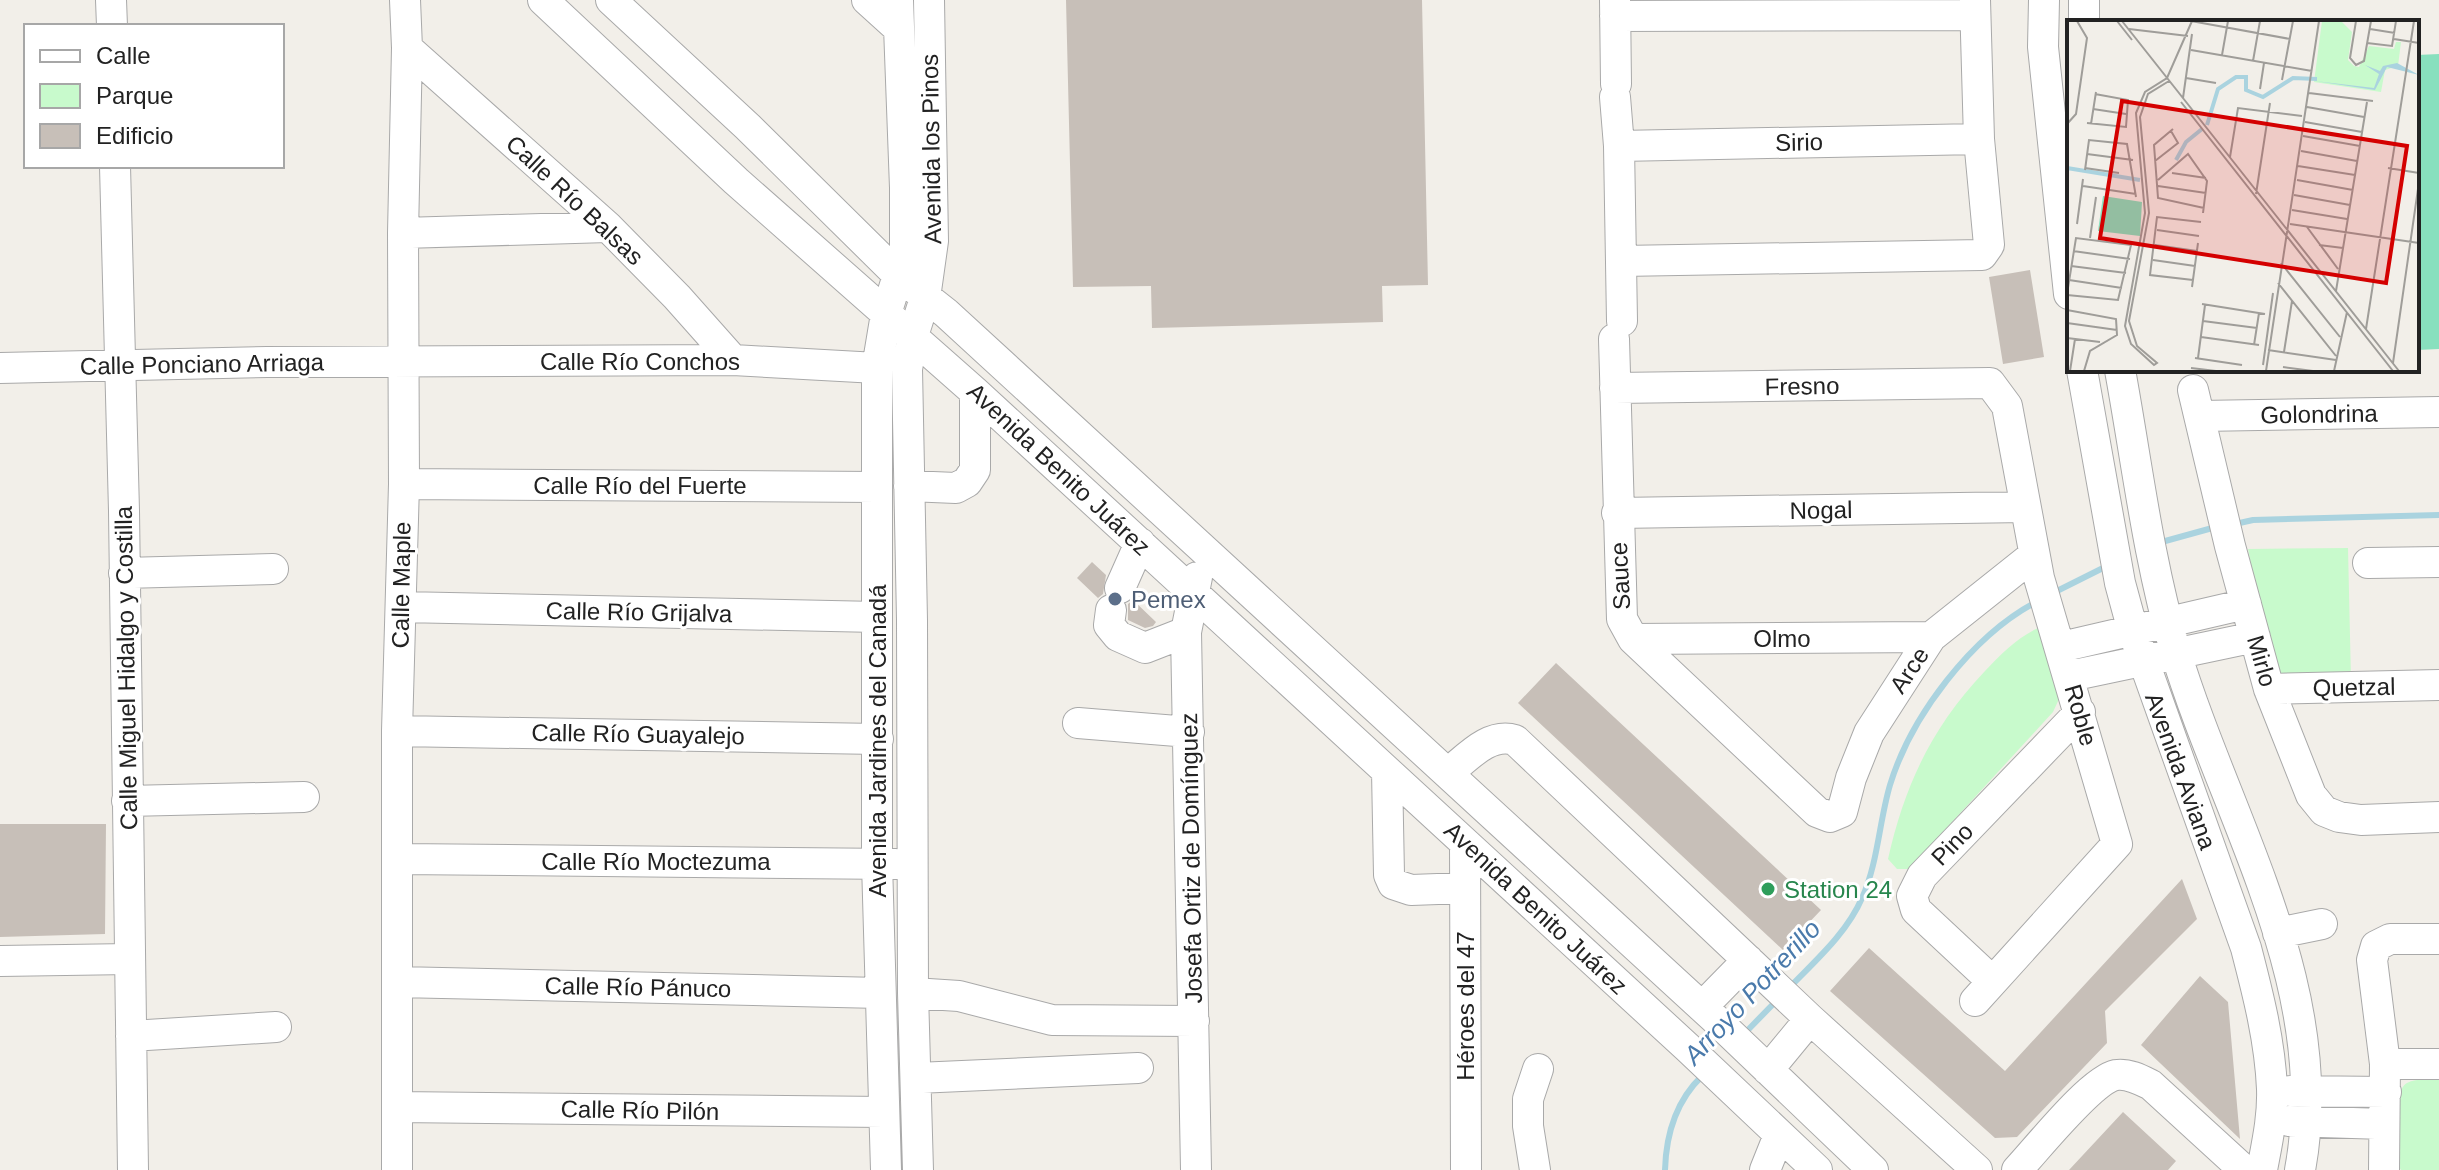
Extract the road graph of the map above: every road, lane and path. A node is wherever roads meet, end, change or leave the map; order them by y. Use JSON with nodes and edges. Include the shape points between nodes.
{"nodes":[{"id":1,"x":111,"y":0,"type":"edge"},
{"id":2,"x":405,"y":0,"type":"edge"},
{"id":3,"x":543,"y":0,"type":"edge"},
{"id":4,"x":611,"y":0,"type":"edge"},
{"id":5,"x":867,"y":0,"type":"edge"},
{"id":6,"x":929,"y":0,"type":"edge"},
{"id":7,"x":2044,"y":0,"type":"edge"},
{"id":8,"x":1615,"y":8,"type":"edge"},
{"id":9,"x":1975,"y":8,"type":"edge"},
{"id":10,"x":898,"y":15,"type":"edge"},
{"id":11,"x":112,"y":24,"type":"edge"},
{"id":12,"x":407,"y":48,"type":"junction"},
{"id":13,"x":1979,"y":139,"type":"junction"},
{"id":14,"x":1619,"y":146,"type":"junction"},
{"id":15,"x":115,"y":168,"type":"edge"},
{"id":16,"x":608,"y":227,"type":"junction"},
{"id":17,"x":403,"y":233,"type":"junction"},
{"id":18,"x":1621,"y":261,"type":"junction"},
{"id":19,"x":2067,"y":275,"type":"edge"},
{"id":20,"x":899,"y":276,"type":"junction"},
{"id":21,"x":925,"y":298,"type":"junction"},
{"id":22,"x":886,"y":314,"type":"junction"},
{"id":23,"x":913,"y":336,"type":"junction"},
{"id":24,"x":733,"y":360,"type":"junction"},
{"id":25,"x":403,"y":362,"type":"junction"},
{"id":26,"x":121,"y":364,"type":"junction"},
{"id":27,"x":0,"y":368,"type":"edge"},
{"id":28,"x":877,"y":368,"type":"junction"},
{"id":29,"x":2082,"y":372,"type":"edge"},
{"id":30,"x":2120,"y":372,"type":"edge"},
{"id":31,"x":1990,"y":383,"type":"joint"},
{"id":32,"x":1615,"y":388,"type":"junction"},
{"id":33,"x":975,"y":392,"type":"junction"},
{"id":34,"x":2197,"y":403,"type":"joint"},
{"id":35,"x":2439,"y":412,"type":"edge"},
{"id":36,"x":404,"y":484,"type":"junction"},
{"id":37,"x":909,"y":486,"type":"junction"},
{"id":38,"x":876,"y":487,"type":"junction"},
{"id":39,"x":2025,"y":507,"type":"junction"},
{"id":40,"x":1617,"y":513,"type":"junction"},
{"id":41,"x":1140,"y":543,"type":"junction"},
{"id":42,"x":1201,"y":547,"type":"junction"},
{"id":43,"x":2439,"y":562,"type":"edge"},
{"id":44,"x":2368,"y":563,"type":"dead end"},
{"id":45,"x":2037,"y":567,"type":"junction"},
{"id":46,"x":273,"y":569,"type":"dead end"},
{"id":47,"x":124,"y":573,"type":"junction"},
{"id":48,"x":1194,"y":593,"type":"junction"},
{"id":49,"x":2246,"y":604,"type":"junction"},
{"id":50,"x":401,"y":607,"type":"junction"},
{"id":51,"x":877,"y":617,"type":"junction"},
{"id":52,"x":2167,"y":623,"type":"junction"},
{"id":53,"x":2133,"y":631,"type":"junction"},
{"id":54,"x":1186,"y":632,"type":"junction"},
{"id":55,"x":1931,"y":637,"type":"junction"},
{"id":56,"x":2255,"y":637,"type":"junction"},
{"id":57,"x":1633,"y":639,"type":"junction"},
{"id":58,"x":2176,"y":653,"type":"junction"},
{"id":59,"x":2142,"y":661,"type":"junction"},
{"id":60,"x":2066,"y":662,"type":"junction"},
{"id":61,"x":2439,"y":685,"type":"edge"},
{"id":62,"x":2269,"y":689,"type":"junction"},
{"id":63,"x":2080,"y":712,"type":"junction"},
{"id":64,"x":1078,"y":723,"type":"dead end"},
{"id":65,"x":397,"y":731,"type":"junction"},
{"id":66,"x":1189,"y":732,"type":"junction"},
{"id":67,"x":878,"y":739,"type":"junction"},
{"id":68,"x":1387,"y":771,"type":"junction"},
{"id":69,"x":1448,"y":773,"type":"junction"},
{"id":70,"x":304,"y":797,"type":"dead end"},
{"id":71,"x":127,"y":801,"type":"junction"},
{"id":72,"x":1830,"y":817,"type":"joint"},
{"id":73,"x":2439,"y":817,"type":"edge"},
{"id":74,"x":1465,"y":843,"type":"junction"},
{"id":75,"x":399,"y":859,"type":"junction"},
{"id":76,"x":877,"y":863,"type":"junction"},
{"id":77,"x":913,"y":864,"type":"junction"},
{"id":78,"x":1465,"y":888,"type":"junction"},
{"id":79,"x":2322,"y":924,"type":"dead end"},
{"id":80,"x":2278,"y":933,"type":"junction"},
{"id":81,"x":2439,"y":939,"type":"edge"},
{"id":82,"x":130,"y":959,"type":"junction"},
{"id":83,"x":0,"y":961,"type":"edge"},
{"id":84,"x":1753,"y":966,"type":"junction"},
{"id":85,"x":397,"y":982,"type":"junction"},
{"id":86,"x":1984,"y":991,"type":"joint"},
{"id":87,"x":880,"y":993,"type":"junction"},
{"id":88,"x":913,"y":993,"type":"junction"},
{"id":89,"x":1708,"y":1012,"type":"junction"},
{"id":90,"x":1806,"y":1015,"type":"junction"},
{"id":91,"x":1194,"y":1021,"type":"junction"},
{"id":92,"x":276,"y":1027,"type":"dead end"},
{"id":93,"x":131,"y":1036,"type":"junction"},
{"id":94,"x":1762,"y":1064,"type":"junction"},
{"id":95,"x":2439,"y":1064,"type":"edge"},
{"id":96,"x":1138,"y":1068,"type":"dead end"},
{"id":97,"x":1538,"y":1069,"type":"dead end"},
{"id":98,"x":917,"y":1078,"type":"junction"},
{"id":99,"x":2385,"y":1078,"type":"junction"},
{"id":100,"x":2272,"y":1091,"type":"junction"},
{"id":101,"x":2307,"y":1091,"type":"junction"},
{"id":102,"x":397,"y":1107,"type":"junction"},
{"id":103,"x":884,"y":1112,"type":"junction"},
{"id":104,"x":2271,"y":1121,"type":"junction"},
{"id":105,"x":2306,"y":1122,"type":"junction"},
{"id":106,"x":2384,"y":1124,"type":"junction"},
{"id":107,"x":1779,"y":1135,"type":"junction"},
{"id":108,"x":133,"y":1170,"type":"edge"},
{"id":109,"x":397,"y":1170,"type":"edge"},
{"id":110,"x":886,"y":1170,"type":"edge"},
{"id":111,"x":918,"y":1170,"type":"edge"},
{"id":112,"x":1196,"y":1170,"type":"edge"},
{"id":113,"x":1466,"y":1170,"type":"edge"},
{"id":114,"x":1535,"y":1170,"type":"edge"},
{"id":115,"x":1765,"y":1170,"type":"edge"},
{"id":116,"x":1817,"y":1170,"type":"edge"},
{"id":117,"x":1873,"y":1170,"type":"edge"},
{"id":118,"x":1977,"y":1170,"type":"edge"},
{"id":119,"x":2017,"y":1170,"type":"edge"},
{"id":120,"x":2244,"y":1170,"type":"edge"},
{"id":121,"x":2262,"y":1170,"type":"edge"},
{"id":122,"x":2300,"y":1170,"type":"edge"},
{"id":123,"x":2384,"y":1170,"type":"edge"}],
"edges":[{"from":1,"to":11,"type":"street"},
{"from":2,"to":12,"type":"street","name":"Calle Maple"},
{"from":3,"to":22,"type":"street","name":"Avenida Benito Juárez"},
{"from":4,"to":20,"type":"street","name":"Avenida Benito Juárez"},
{"from":5,"to":10,"type":"street"},
{"from":6,"to":21,"type":"street","name":"Avenida los Pinos","via":[[934,219]]},
{"from":7,"to":19,"type":"street","via":[[2043,47]]},
{"from":8,"to":9,"type":"street"},
{"from":8,"to":14,"type":"street","name":"Sauce"},
{"from":9,"to":13,"type":"street"},
{"from":10,"to":20,"type":"street","name":"Avenida los Pinos","via":[[905,253]]},
{"from":12,"to":16,"type":"street","name":"Calle Río Balsas"},
{"from":12,"to":17,"type":"street","name":"Calle Maple"},
{"from":13,"to":14,"type":"street","name":"Sirio"},
{"from":13,"to":18,"type":"street","via":[[1989,245],[1982,255]]},
{"from":14,"to":18,"type":"street","name":"Sauce"},
{"from":15,"to":26,"type":"street","name":"Calle Miguel Hidalgo y Costilla"},
{"from":16,"to":17,"type":"street"},
{"from":16,"to":24,"type":"street","name":"Calle Río Balsas"},
{"from":17,"to":25,"type":"street","name":"Calle Maple"},
{"from":18,"to":32,"type":"street","name":"Sauce"},
{"from":20,"to":21,"type":"street","name":"Avenida Benito Juárez"},
{"from":20,"to":22,"type":"street","name":"Avenida los Pinos"},
{"from":21,"to":23,"type":"street","name":"Avenida los Pinos"},
{"from":21,"to":42,"type":"street","name":"Avenida Benito Juárez"},
{"from":22,"to":23,"type":"street","name":"Avenida Benito Juárez"},
{"from":22,"to":28,"type":"street","name":"Avenida Jardines del Canadá"},
{"from":23,"to":33,"type":"street","name":"Avenida Benito Juárez"},
{"from":23,"to":37,"type":"street","name":"Avenida Jardines del Canadá","via":[[907,369]]},
{"from":24,"to":25,"type":"street","name":"Calle Río Conchos"},
{"from":24,"to":28,"type":"street","name":"Calle Río Conchos"},
{"from":25,"to":26,"type":"street","name":"Calle Ponciano Arriaga"},
{"from":25,"to":36,"type":"street","name":"Calle Maple"},
{"from":26,"to":27,"type":"street","name":"Calle Ponciano Arriaga"},
{"from":26,"to":47,"type":"street","name":"Calle Miguel Hidalgo y Costilla"},
{"from":28,"to":38,"type":"street","name":"Avenida Jardines del Canadá"},
{"from":29,"to":53,"type":"street","name":"Avenida Aviana"},
{"from":30,"to":52,"type":"street","name":"Avenida Aviana"},
{"from":31,"to":32,"type":"street","name":"Fresno"},
{"from":31,"to":39,"type":"street","name":"Roble","via":[[2007,406]]},
{"from":32,"to":40,"type":"street","name":"Sauce"},
{"from":33,"to":37,"type":"street","via":[[975,470],[967,482],[956,488]]},
{"from":33,"to":41,"type":"street","name":"Avenida Benito Juárez"},
{"from":34,"to":35,"type":"street","name":"Golondrina"},
{"from":34,"to":49,"type":"street","name":"Mirlo"},
{"from":36,"to":38,"type":"street","name":"Calle Río del Fuerte"},
{"from":36,"to":50,"type":"street","name":"Calle Maple"},
{"from":37,"to":77,"type":"street","name":"Avenida Jardines del Canadá"},
{"from":38,"to":51,"type":"street","name":"Avenida Jardines del Canadá"},
{"from":39,"to":40,"type":"street","name":"Nogal"},
{"from":39,"to":45,"type":"street","name":"Roble"},
{"from":40,"to":57,"type":"street","name":"Sauce","via":[[1622,619]]},
{"from":41,"to":48,"type":"street","name":"Avenida Benito Juárez"},
{"from":41,"to":54,"type":"street","via":[[1109,625],[1118,636],[1145,648]]},
{"from":42,"to":48,"type":"street","name":"Josefa Ortiz de Domínguez"},
{"from":42,"to":69,"type":"street","name":"Avenida Benito Juárez"},
{"from":43,"to":44,"type":"street"},
{"from":45,"to":55,"type":"street","name":"Arce"},
{"from":45,"to":60,"type":"street","name":"Roble"},
{"from":46,"to":47,"type":"street"},
{"from":47,"to":71,"type":"street","name":"Calle Miguel Hidalgo y Costilla"},
{"from":48,"to":54,"type":"street","name":"Josefa Ortiz de Domínguez"},
{"from":48,"to":68,"type":"street","name":"Avenida Benito Juárez"},
{"from":49,"to":52,"type":"street"},
{"from":49,"to":56,"type":"street","name":"Mirlo"},
{"from":50,"to":51,"type":"street","name":"Calle Río Grijalva"},
{"from":50,"to":65,"type":"street","name":"Calle Maple"},
{"from":51,"to":67,"type":"street","name":"Avenida Jardines del Canadá"},
{"from":52,"to":53,"type":"street"},
{"from":52,"to":58,"type":"street","name":"Avenida Aviana"},
{"from":53,"to":59,"type":"street","name":"Avenida Aviana"},
{"from":53,"to":60,"type":"street"},
{"from":54,"to":66,"type":"street","name":"Josefa Ortiz de Domínguez"},
{"from":55,"to":57,"type":"street","name":"Olmo"},
{"from":55,"to":72,"type":"street","name":"Arce","via":[[1869,733],[1842,812]]},
{"from":56,"to":58,"type":"street"},
{"from":56,"to":62,"type":"street","name":"Mirlo"},
{"from":57,"to":72,"type":"street","name":"Sauce","via":[[1817,812]]},
{"from":58,"to":59,"type":"street"},
{"from":58,"to":80,"type":"street","name":"Avenida Aviana"},
{"from":59,"to":60,"type":"street"},
{"from":59,"to":100,"type":"street","name":"Avenida Aviana","via":[[2246,948],[2260,1001]]},
{"from":60,"to":63,"type":"street","name":"Roble"},
{"from":61,"to":62,"type":"street","name":"Quetzal"},
{"from":62,"to":73,"type":"street","name":"Mirlo","via":[[2311,795],[2324,811],[2361,820]]},
{"from":63,"to":86,"type":"street","name":"Roble","via":[[2117,844]]},
{"from":63,"to":86,"type":"street","name":"Pino","via":[[1922,876],[1912,896],[1916,910]]},
{"from":64,"to":66,"type":"street"},
{"from":65,"to":67,"type":"street","name":"Calle Río Guayalejo"},
{"from":65,"to":75,"type":"street","name":"Calle Maple"},
{"from":66,"to":91,"type":"street","name":"Josefa Ortiz de Domínguez"},
{"from":67,"to":76,"type":"street","name":"Avenida Jardines del Canadá"},
{"from":68,"to":74,"type":"street","name":"Avenida Benito Juárez"},
{"from":68,"to":78,"type":"street","via":[[1393,884],[1411,890]]},
{"from":69,"to":84,"type":"street","via":[[1491,740],[1515,740]]},
{"from":69,"to":89,"type":"street","name":"Avenida Benito Juárez"},
{"from":70,"to":71,"type":"street"},
{"from":71,"to":82,"type":"street","name":"Calle Miguel Hidalgo y Costilla"},
{"from":74,"to":78,"type":"street","name":"Héroes del 47"},
{"from":74,"to":107,"type":"street","name":"Avenida Benito Juárez"},
{"from":75,"to":76,"type":"street","name":"Calle Río Moctezuma"},
{"from":75,"to":85,"type":"street","name":"Calle Maple"},
{"from":76,"to":77,"type":"street","name":"Calle Río Moctezuma"},
{"from":76,"to":87,"type":"street","name":"Avenida Jardines del Canadá"},
{"from":77,"to":88,"type":"street","name":"Avenida Jardines del Canadá"},
{"from":78,"to":113,"type":"street","name":"Héroes del 47"},
{"from":79,"to":80,"type":"street"},
{"from":80,"to":101,"type":"street","name":"Avenida Aviana","via":[[2295,991]]},
{"from":81,"to":99,"type":"street","via":[[2390,939],[2376,946],[2372,960]]},
{"from":82,"to":83,"type":"street"},
{"from":82,"to":93,"type":"street","name":"Calle Miguel Hidalgo y Costilla"},
{"from":84,"to":89,"type":"street"},
{"from":84,"to":90,"type":"street"},
{"from":85,"to":87,"type":"street","name":"Calle Río Pánuco"},
{"from":85,"to":102,"type":"street","name":"Calle Maple"},
{"from":87,"to":103,"type":"street","name":"Avenida Jardines del Canadá"},
{"from":88,"to":91,"type":"street","via":[[959,996],[1052,1020]]},
{"from":88,"to":98,"type":"street","name":"Avenida Jardines del Canadá"},
{"from":89,"to":94,"type":"street","name":"Avenida Benito Juárez"},
{"from":90,"to":94,"type":"street"},
{"from":90,"to":118,"type":"street"},
{"from":91,"to":112,"type":"street","name":"Josefa Ortiz de Domínguez"},
{"from":92,"to":93,"type":"street"},
{"from":93,"to":108,"type":"street","name":"Calle Miguel Hidalgo y Costilla"},
{"from":94,"to":117,"type":"street","name":"Avenida Benito Juárez"},
{"from":95,"to":99,"type":"street"},
{"from":96,"to":98,"type":"street"},
{"from":97,"to":114,"type":"street","via":[[1528,1099]]},
{"from":98,"to":111,"type":"street","name":"Avenida Jardines del Canadá"},
{"from":99,"to":101,"type":"street"},
{"from":99,"to":106,"type":"street"},
{"from":100,"to":101,"type":"street"},
{"from":100,"to":104,"type":"street","name":"Avenida Aviana"},
{"from":101,"to":105,"type":"street","name":"Avenida Aviana"},
{"from":102,"to":103,"type":"street","name":"Calle Río Pilón"},
{"from":102,"to":109,"type":"street","name":"Calle Maple"},
{"from":103,"to":110,"type":"street","name":"Avenida Jardines del Canadá"},
{"from":104,"to":105,"type":"street"},
{"from":104,"to":121,"type":"street","name":"Avenida Aviana"},
{"from":105,"to":106,"type":"street"},
{"from":105,"to":122,"type":"street","name":"Avenida Aviana"},
{"from":106,"to":123,"type":"street"},
{"from":107,"to":115,"type":"street"},
{"from":107,"to":116,"type":"street","name":"Avenida Benito Juárez"},
{"from":119,"to":120,"type":"street","via":[[2097,1084],[2116,1075],[2151,1085]]}]}
